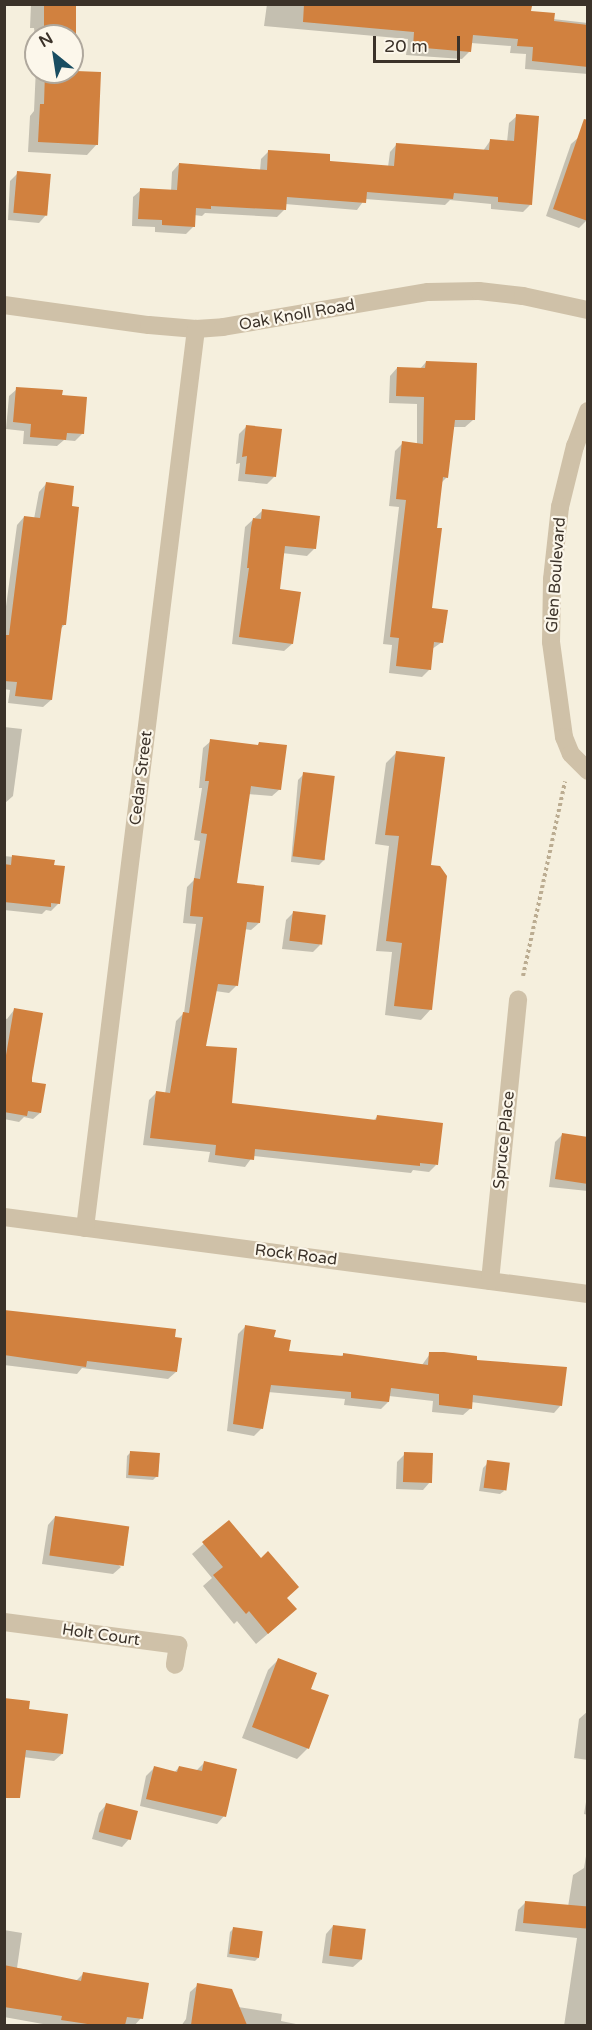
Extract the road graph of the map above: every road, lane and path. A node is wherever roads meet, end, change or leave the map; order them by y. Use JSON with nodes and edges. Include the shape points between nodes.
{"nodes":[{"id":1,"x":4,"y":305,"type":"edge"},
{"id":2,"x":588,"y":310,"type":"edge"},
{"id":3,"x":196,"y":329,"type":"junction"},
{"id":4,"x":588,"y":411,"type":"edge"},
{"id":5,"x":571,"y":754,"type":"junction"},
{"id":6,"x":588,"y":771,"type":"edge"},
{"id":7,"x":518,"y":999,"type":"joint"},
{"id":8,"x":4,"y":1217,"type":"edge"},
{"id":9,"x":85,"y":1228,"type":"junction"},
{"id":10,"x":490,"y":1281,"type":"junction"},
{"id":11,"x":588,"y":1294,"type":"edge"},
{"id":12,"x":4,"y":1622,"type":"edge"},
{"id":13,"x":176,"y":1665,"type":"dead end"}],
"edges":[{"from":1,"to":3,"type":"street","name":"Oak Knoll Road"},
{"from":2,"to":3,"type":"street","name":"Oak Knoll Road","via":[[479,291],[428,292]]},
{"from":3,"to":9,"type":"street","name":"Cedar Street"},
{"from":4,"to":5,"type":"street","name":"Glen Boulevard","via":[[560,507],[552,579],[551,642],[564,737]]},
{"from":5,"to":6,"type":"street","name":"Glen Boulevard"},
{"from":5,"to":7,"type":"path"},
{"from":7,"to":10,"type":"street","name":"Spruce Place"},
{"from":8,"to":9,"type":"street","name":"Rock Road"},
{"from":9,"to":10,"type":"street","name":"Rock Road"},
{"from":10,"to":11,"type":"street","name":"Rock Road"},
{"from":12,"to":13,"type":"street","name":"Holt Court","via":[[178,1645]]}]}
